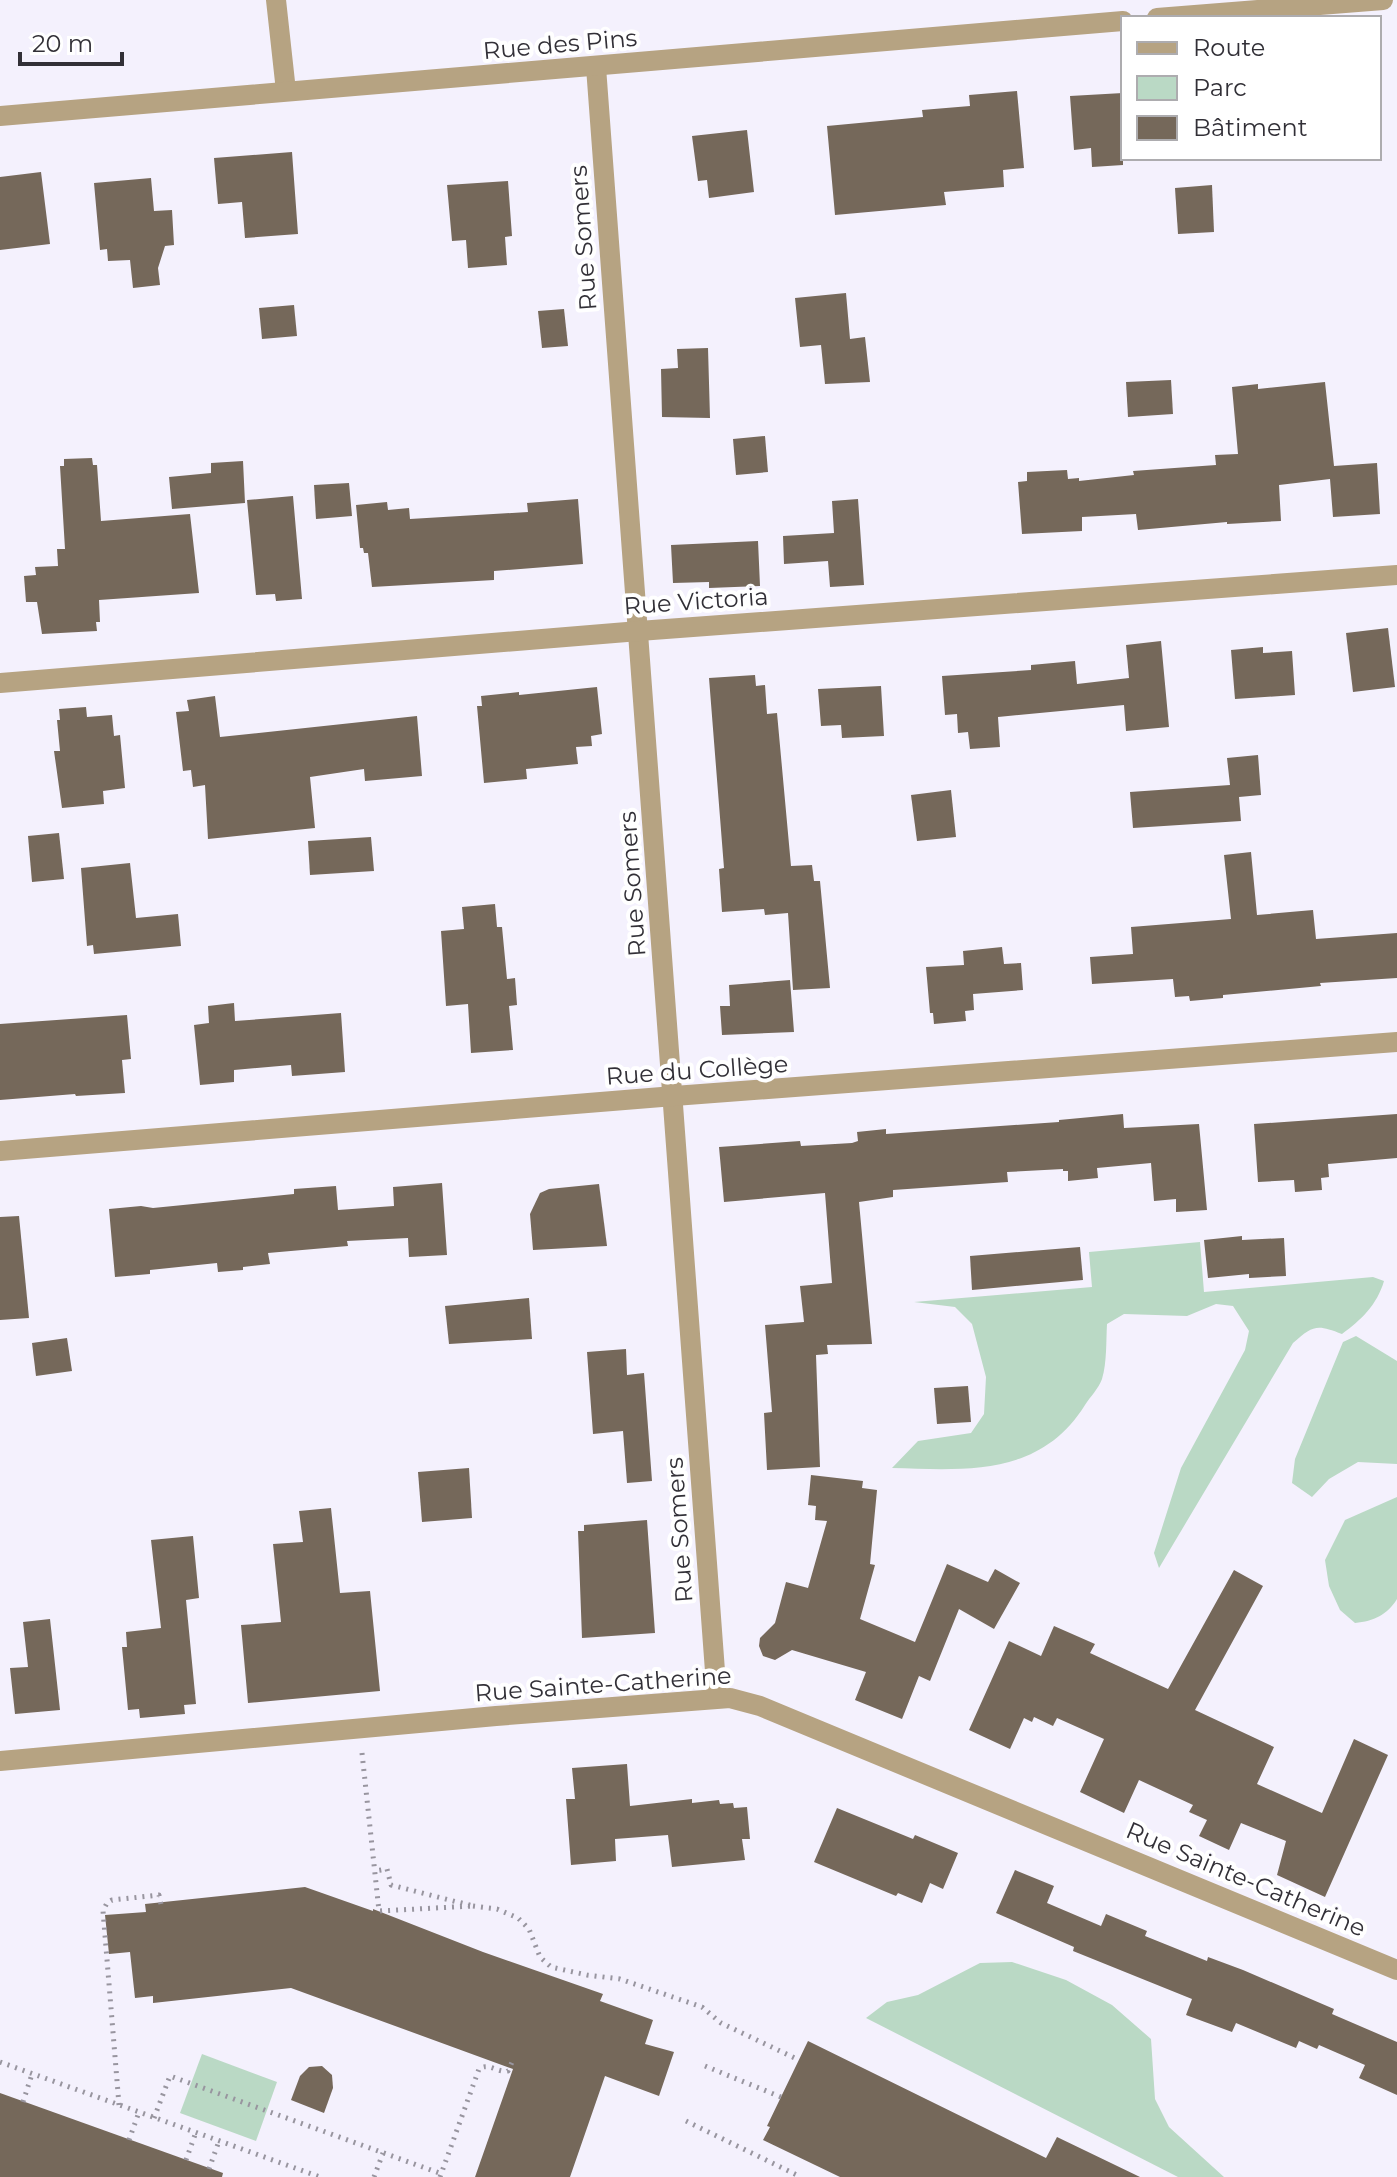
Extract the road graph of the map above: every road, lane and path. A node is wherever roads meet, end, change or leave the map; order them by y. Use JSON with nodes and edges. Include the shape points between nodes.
{"nodes":[{"id":1,"x":276,"y":0,"type":"edge"},
{"id":2,"x":1383,"y":0,"type":"edge"},
{"id":3,"x":1182,"y":16,"type":"edge"},
{"id":4,"x":1121,"y":21,"type":"edge"},
{"id":5,"x":596,"y":67,"type":"junction"},
{"id":6,"x":286,"y":91,"type":"junction"},
{"id":7,"x":0,"y":116,"type":"edge"},
{"id":8,"x":1397,"y":575,"type":"edge"},
{"id":9,"x":639,"y":631,"type":"junction"},
{"id":10,"x":0,"y":683,"type":"edge"},
{"id":11,"x":1397,"y":1042,"type":"edge"},
{"id":12,"x":674,"y":1096,"type":"junction"},
{"id":13,"x":0,"y":1151,"type":"edge"},
{"id":14,"x":717,"y":1698,"type":"junction"},
{"id":15,"x":359,"y":1729,"type":"junction"},
{"id":16,"x":0,"y":1761,"type":"edge"},
{"id":17,"x":375,"y":1871,"type":"junction"},
{"id":18,"x":473,"y":1906,"type":"junction"},
{"id":19,"x":162,"y":1909,"type":"dead end"},
{"id":20,"x":1397,"y":1970,"type":"edge"},
{"id":21,"x":513,"y":2060,"type":"dead end"},
{"id":22,"x":799,"y":2060,"type":"dead end"},
{"id":23,"x":0,"y":2062,"type":"edge"},
{"id":24,"x":705,"y":2066,"type":"dead end"},
{"id":25,"x":32,"y":2074,"type":"junction"},
{"id":26,"x":781,"y":2097,"type":"dead end"},
{"id":27,"x":23,"y":2102,"type":"dead end"},
{"id":28,"x":119,"y":2105,"type":"junction"},
{"id":29,"x":139,"y":2112,"type":"junction"},
{"id":30,"x":154,"y":2118,"type":"junction"},
{"id":31,"x":686,"y":2121,"type":"dead end"},
{"id":32,"x":196,"y":2132,"type":"junction"},
{"id":33,"x":129,"y":2140,"type":"dead end"},
{"id":34,"x":219,"y":2141,"type":"junction"},
{"id":35,"x":383,"y":2153,"type":"junction"},
{"id":36,"x":186,"y":2160,"type":"dead end"},
{"id":37,"x":209,"y":2169,"type":"dead end"},
{"id":38,"x":441,"y":2175,"type":"edge"},
{"id":39,"x":320,"y":2177,"type":"edge"},
{"id":40,"x":374,"y":2177,"type":"edge"},
{"id":41,"x":801,"y":2177,"type":"edge"}],
"edges":[{"from":1,"to":6,"type":"street"},
{"from":2,"to":3,"type":"street"},
{"from":4,"to":5,"type":"street","name":"Rue des Pins"},
{"from":5,"to":6,"type":"street","name":"Rue des Pins"},
{"from":5,"to":9,"type":"street","name":"Rue Somers"},
{"from":6,"to":7,"type":"street","name":"Rue des Pins"},
{"from":8,"to":9,"type":"street","name":"Rue Victoria"},
{"from":9,"to":10,"type":"street","name":"Rue Victoria"},
{"from":9,"to":12,"type":"street","name":"Rue Somers"},
{"from":11,"to":12,"type":"street","name":"Rue du Collège"},
{"from":12,"to":13,"type":"street","name":"Rue du Collège"},
{"from":12,"to":14,"type":"street","name":"Rue Somers"},
{"from":14,"to":15,"type":"street","name":"Rue Sainte-Catherine"},
{"from":14,"to":20,"type":"street","name":"Rue Sainte-Catherine","via":[[760,1706]]},
{"from":15,"to":16,"type":"street","name":"Rue Sainte-Catherine"},
{"from":15,"to":17,"type":"path"},
{"from":17,"to":18,"type":"path","via":[[387,1869],[391,1885]]},
{"from":17,"to":18,"type":"path","via":[[379,1911]]},
{"from":18,"to":22,"type":"path","via":[[518,1918],[551,1967],[620,1979],[702,2007],[721,2023]]},
{"from":19,"to":28,"type":"path","via":[[159,1895],[112,1900],[103,1911]]},
{"from":21,"to":38,"type":"path","via":[[508,2071],[479,2069]]},
{"from":23,"to":25,"type":"path"},
{"from":24,"to":26,"type":"path"},
{"from":25,"to":27,"type":"path"},
{"from":25,"to":28,"type":"path"},
{"from":28,"to":29,"type":"path"},
{"from":29,"to":30,"type":"path"},
{"from":29,"to":33,"type":"path"},
{"from":30,"to":32,"type":"path"},
{"from":30,"to":35,"type":"path","via":[[170,2076]]},
{"from":31,"to":41,"type":"path"},
{"from":32,"to":34,"type":"path"},
{"from":32,"to":36,"type":"path"},
{"from":34,"to":37,"type":"path"},
{"from":34,"to":39,"type":"path"},
{"from":35,"to":38,"type":"path"},
{"from":35,"to":40,"type":"path"}]}
